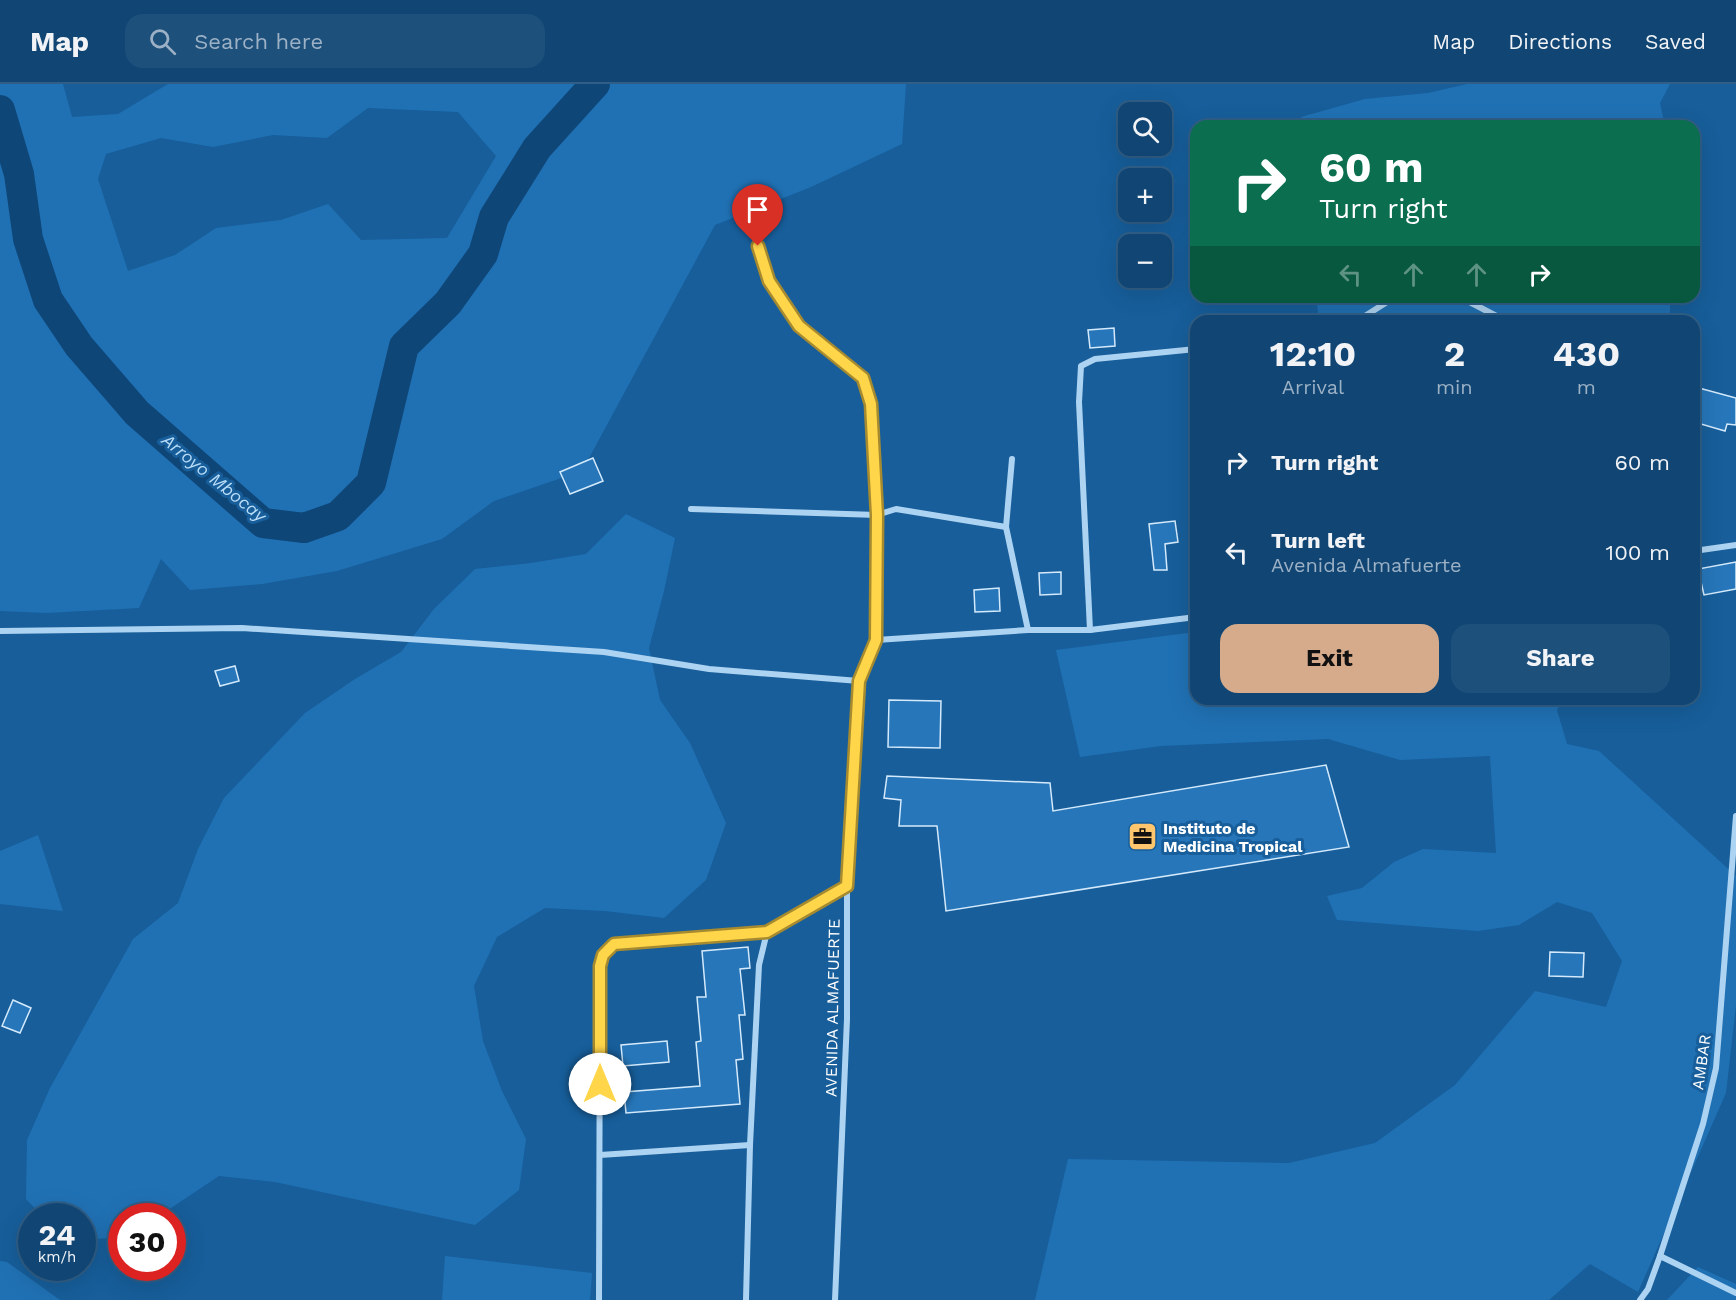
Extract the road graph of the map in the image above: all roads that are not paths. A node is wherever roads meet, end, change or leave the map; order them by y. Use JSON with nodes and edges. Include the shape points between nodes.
{"nodes":[{"id":1,"x":752,"y":228,"type":"dead end"},
{"id":2,"x":1386,"y":303,"type":"edge"},
{"id":3,"x":1472,"y":303,"type":"edge"},
{"id":4,"x":1366,"y":315,"type":"edge"},
{"id":5,"x":1494,"y":315,"type":"edge"},
{"id":6,"x":1190,"y":350,"type":"edge"},
{"id":7,"x":1012,"y":459,"type":"dead end"},
{"id":8,"x":692,"y":509,"type":"dead end"},
{"id":9,"x":877,"y":515,"type":"junction"},
{"id":10,"x":1006,"y":527,"type":"junction"},
{"id":11,"x":1736,"y":545,"type":"edge"},
{"id":12,"x":1700,"y":550,"type":"edge"},
{"id":13,"x":1190,"y":618,"type":"edge"},
{"id":14,"x":1028,"y":630,"type":"junction"},
{"id":15,"x":1090,"y":630,"type":"junction"},
{"id":16,"x":0,"y":631,"type":"edge"},
{"id":17,"x":876,"y":640,"type":"junction"},
{"id":18,"x":859,"y":681,"type":"junction"},
{"id":19,"x":1736,"y":816,"type":"edge"},
{"id":20,"x":847,"y":886,"type":"junction"},
{"id":21,"x":767,"y":932,"type":"junction"},
{"id":22,"x":750,"y":1145,"type":"junction"},
{"id":23,"x":600,"y":1155,"type":"junction"},
{"id":24,"x":1660,"y":1256,"type":"junction"},
{"id":25,"x":1736,"y":1293,"type":"edge"},
{"id":26,"x":599,"y":1300,"type":"edge"},
{"id":27,"x":746,"y":1300,"type":"edge"},
{"id":28,"x":835,"y":1300,"type":"edge"},
{"id":29,"x":1640,"y":1300,"type":"edge"}],
"edges":[{"from":1,"to":9,"type":"street","via":[[769,281],[799,326],[863,378],[871,404]]},
{"from":2,"to":4,"type":"street"},
{"from":3,"to":5,"type":"street"},
{"from":6,"to":15,"type":"street","via":[[1095,359],[1082,366],[1079,402]]},
{"from":7,"to":10,"type":"street"},
{"from":8,"to":9,"type":"street"},
{"from":9,"to":10,"type":"street","via":[[896,509]]},
{"from":9,"to":17,"type":"street"},
{"from":10,"to":14,"type":"street"},
{"from":11,"to":12,"type":"street"},
{"from":13,"to":15,"type":"street"},
{"from":14,"to":15,"type":"street"},
{"from":14,"to":17,"type":"street"},
{"from":16,"to":18,"type":"street","via":[[242,627],[604,652],[709,669]]},
{"from":17,"to":18,"type":"street","name":"AVENIDA ALMAFUERTE"},
{"from":18,"to":20,"type":"street","name":"AVENIDA ALMAFUERTE"},
{"from":19,"to":24,"type":"street","name":"AMBAR","via":[[1716,1068],[1703,1124]]},
{"from":20,"to":21,"type":"street"},
{"from":20,"to":28,"type":"street","name":"AVENIDA ALMAFUERTE","via":[[847,1019]]},
{"from":21,"to":22,"type":"street","via":[[759,965]]},
{"from":21,"to":23,"type":"street","via":[[614,944],[603,955]]},
{"from":22,"to":23,"type":"street"},
{"from":22,"to":27,"type":"street"},
{"from":23,"to":26,"type":"street"},
{"from":24,"to":25,"type":"street"},
{"from":24,"to":29,"type":"street","name":"AMBAR"}]}
